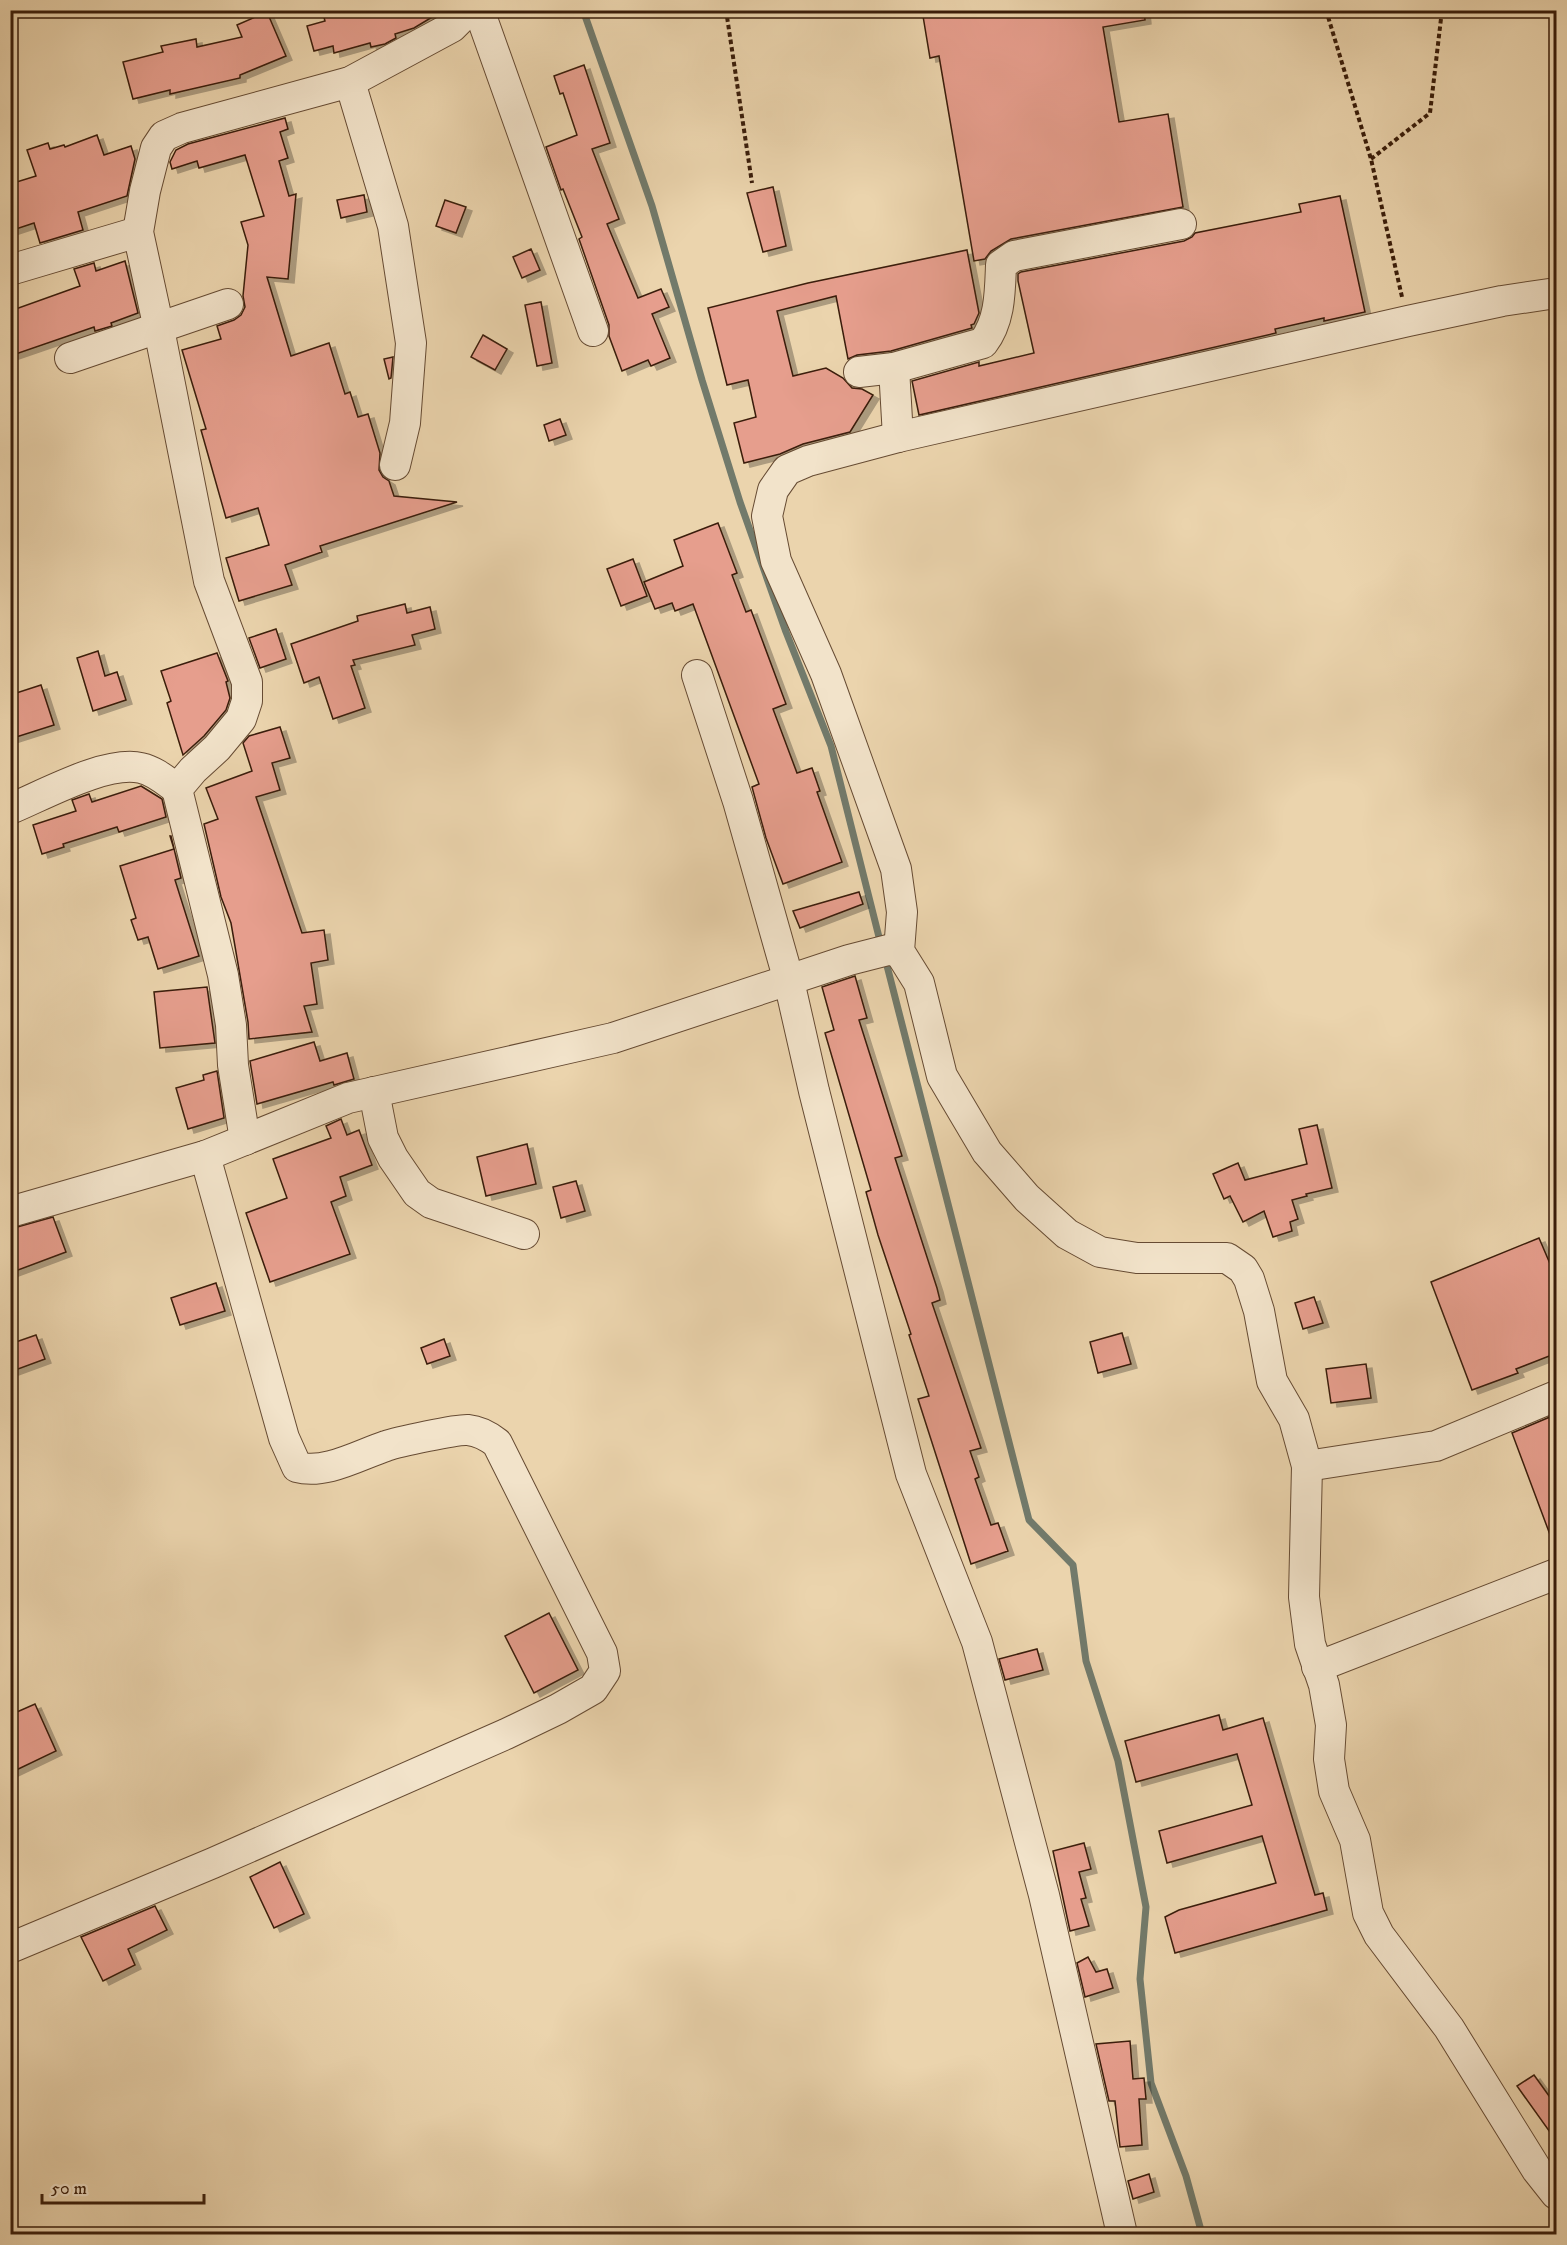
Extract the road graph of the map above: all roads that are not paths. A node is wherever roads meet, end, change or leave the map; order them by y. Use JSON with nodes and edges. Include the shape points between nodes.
{"nodes":[{"id":1,"x":469,"y":10,"type":"edge"},
{"id":2,"x":479,"y":10,"type":"edge"},
{"id":3,"x":350,"y":82,"type":"junction"},
{"id":4,"x":1181,"y":224,"type":"dead end"},
{"id":5,"x":138,"y":232,"type":"junction"},
{"id":6,"x":10,"y":270,"type":"edge"},
{"id":7,"x":1557,"y":293,"type":"edge"},
{"id":8,"x":228,"y":304,"type":"dead end"},
{"id":9,"x":159,"y":328,"type":"junction"},
{"id":10,"x":593,"y":332,"type":"dead end"},
{"id":11,"x":70,"y":358,"type":"dead end"},
{"id":12,"x":894,"y":369,"type":"junction"},
{"id":13,"x":859,"y":372,"type":"dead end"},
{"id":14,"x":898,"y":437,"type":"junction"},
{"id":15,"x":395,"y":465,"type":"dead end"},
{"id":16,"x":697,"y":675,"type":"dead end"},
{"id":17,"x":177,"y":789,"type":"junction"},
{"id":18,"x":10,"y":809,"type":"edge"},
{"id":19,"x":894,"y":951,"type":"junction"},
{"id":20,"x":789,"y":981,"type":"junction"},
{"id":21,"x":374,"y":1092,"type":"junction"},
{"id":22,"x":245,"y":1140,"type":"junction"},
{"id":23,"x":205,"y":1156,"type":"junction"},
{"id":24,"x":10,"y":1212,"type":"edge"},
{"id":25,"x":524,"y":1234,"type":"dead end"},
{"id":26,"x":1557,"y":1396,"type":"edge"},
{"id":27,"x":1307,"y":1466,"type":"junction"},
{"id":28,"x":1557,"y":1574,"type":"edge"},
{"id":29,"x":1317,"y":1667,"type":"junction"},
{"id":30,"x":10,"y":1948,"type":"edge"},
{"id":31,"x":1557,"y":2194,"type":"edge"},
{"id":32,"x":1122,"y":2235,"type":"edge"}],
"edges":[{"from":1,"to":3,"type":"street","via":[[452,27]]},
{"from":2,"to":10,"type":"street"},
{"from":3,"to":5,"type":"street","via":[[164,136],[156,148]]},
{"from":3,"to":15,"type":"street","via":[[393,226],[407,303],[411,343],[405,423]]},
{"from":4,"to":12,"type":"street","via":[[1014,256],[1001,265],[1000,301],[983,343]]},
{"from":5,"to":6,"type":"street"},
{"from":5,"to":9,"type":"street"},
{"from":7,"to":14,"type":"street","via":[[1408,321]]},
{"from":8,"to":9,"type":"street"},
{"from":9,"to":11,"type":"street"},
{"from":9,"to":17,"type":"street","via":[[208,581],[247,682],[247,701],[241,719]]},
{"from":12,"to":13,"type":"street"},
{"from":12,"to":14,"type":"street"},
{"from":14,"to":19,"type":"street","via":[[788,470],[773,490],[767,516],[776,561],[826,674],[896,869],[902,912]]},
{"from":16,"to":20,"type":"street"},
{"from":17,"to":18,"type":"street","via":[[149,771],[117,767]]},
{"from":17,"to":22,"type":"street","via":[[223,975]]},
{"from":19,"to":20,"type":"street","via":[[849,960]]},
{"from":19,"to":27,"type":"street","via":[[919,983],[942,1076],[987,1152],[1027,1198],[1067,1234],[1100,1252],[1137,1258],[1227,1258],[1243,1269],[1259,1311],[1272,1381],[1294,1419]]},
{"from":20,"to":21,"type":"street","via":[[613,1038]]},
{"from":20,"to":32,"type":"street","via":[[911,1474],[980,1653],[1044,1895]]},
{"from":21,"to":22,"type":"street","via":[[348,1098]]},
{"from":21,"to":25,"type":"street","via":[[383,1138],[417,1193],[431,1203]]},
{"from":22,"to":23,"type":"street"},
{"from":23,"to":24,"type":"street"},
{"from":23,"to":30,"type":"street","via":[[284,1438],[297,1467],[319,1468],[389,1444],[466,1430],[485,1434],[496,1443],[546,1539],[602,1653],[605,1671],[593,1689],[558,1710]]},
{"from":26,"to":27,"type":"street","via":[[1436,1446]]},
{"from":27,"to":29,"type":"street","via":[[1304,1597]]},
{"from":28,"to":29,"type":"street"},
{"from":29,"to":31,"type":"street","via":[[1331,1725],[1329,1759],[1334,1791],[1355,1840],[1368,1913],[1379,1935],[1449,2028],[1537,2170]]}]}
